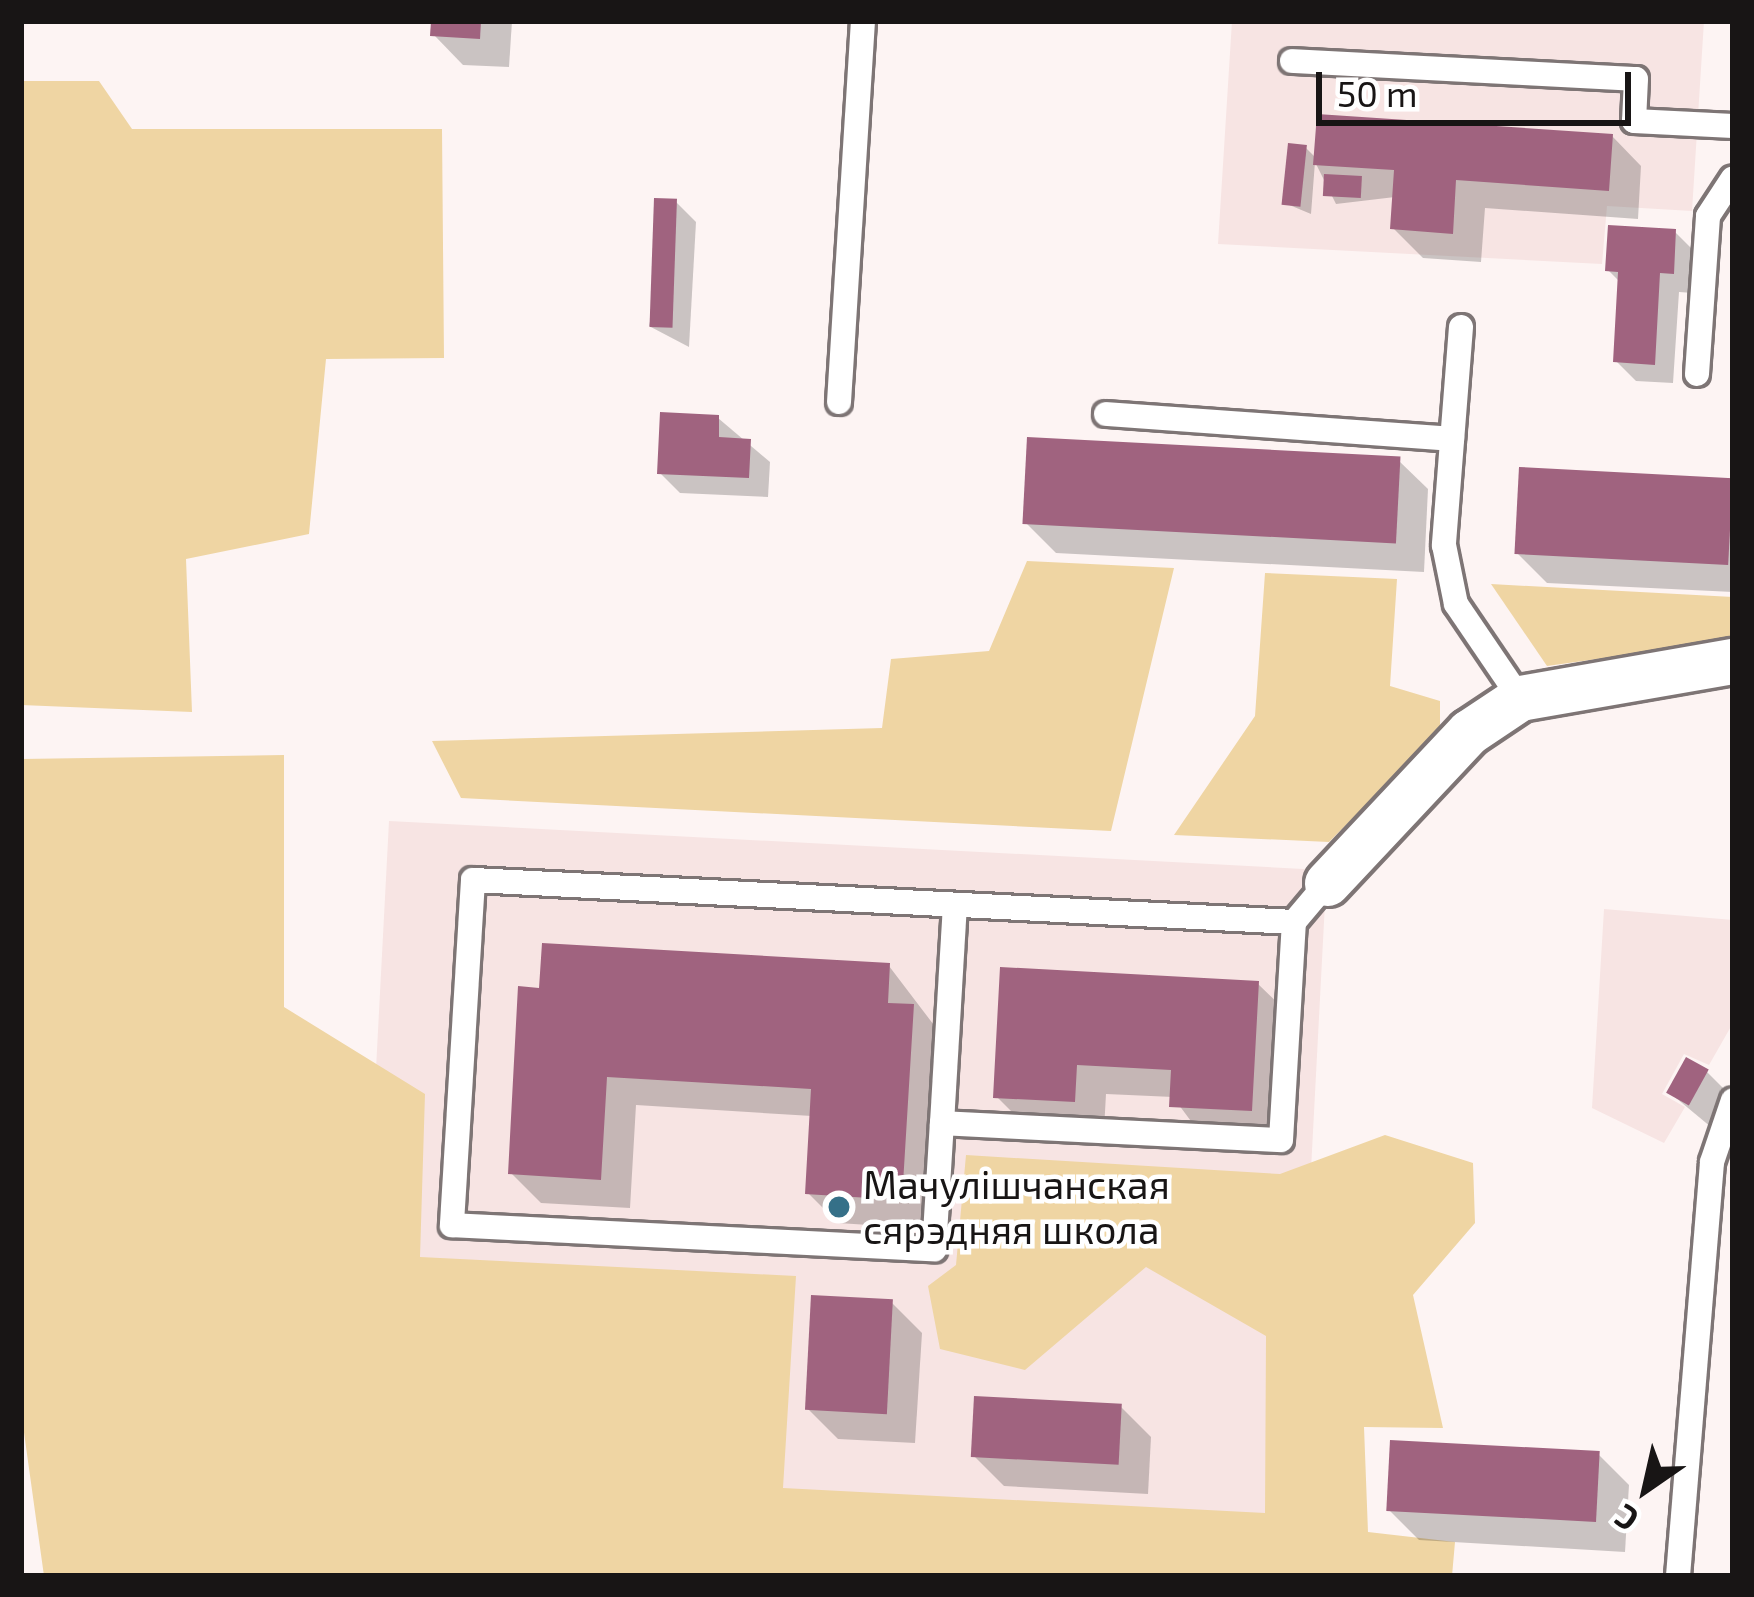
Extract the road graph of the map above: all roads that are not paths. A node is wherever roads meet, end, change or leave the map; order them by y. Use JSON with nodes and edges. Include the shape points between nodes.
{"nodes":[{"id":1,"x":863,"y":21,"type":"edge"},
{"id":2,"x":1292,"y":61,"type":"dead end"},
{"id":3,"x":1733,"y":126,"type":"edge"},
{"id":4,"x":1733,"y":178,"type":"edge"},
{"id":5,"x":1461,"y":327,"type":"dead end"},
{"id":6,"x":1696,"y":374,"type":"dead end"},
{"id":7,"x":839,"y":403,"type":"dead end"},
{"id":8,"x":1106,"y":414,"type":"dead end"},
{"id":9,"x":1452,"y":439,"type":"junction"},
{"id":10,"x":1733,"y":662,"type":"edge"},
{"id":11,"x":1520,"y":698,"type":"junction"},
{"id":12,"x":1327,"y":883,"type":"joint"},
{"id":13,"x":955,"y":905,"type":"junction"},
{"id":14,"x":1294,"y":922,"type":"junction"},
{"id":15,"x":1733,"y":1100,"type":"edge"},
{"id":16,"x":942,"y":1123,"type":"junction"},
{"id":17,"x":1678,"y":1576,"type":"edge"}],
"edges":[{"from":1,"to":7,"type":"lane"},
{"from":2,"to":3,"type":"lane","via":[[1636,79],[1634,122]]},
{"from":4,"to":6,"type":"lane","via":[[1708,216]]},
{"from":5,"to":9,"type":"lane"},
{"from":8,"to":9,"type":"lane"},
{"from":9,"to":11,"type":"lane","via":[[1444,545],[1456,604]]},
{"from":10,"to":11,"type":"street"},
{"from":11,"to":12,"type":"street","via":[[1469,732]]},
{"from":12,"to":14,"type":"lane"},
{"from":13,"to":14,"type":"lane"},
{"from":13,"to":16,"type":"lane"},
{"from":13,"to":16,"type":"lane","via":[[473,880],[452,1225],[934,1250]]},
{"from":14,"to":16,"type":"lane","via":[[1280,1140]]},
{"from":15,"to":17,"type":"lane","via":[[1712,1162]]}]}
